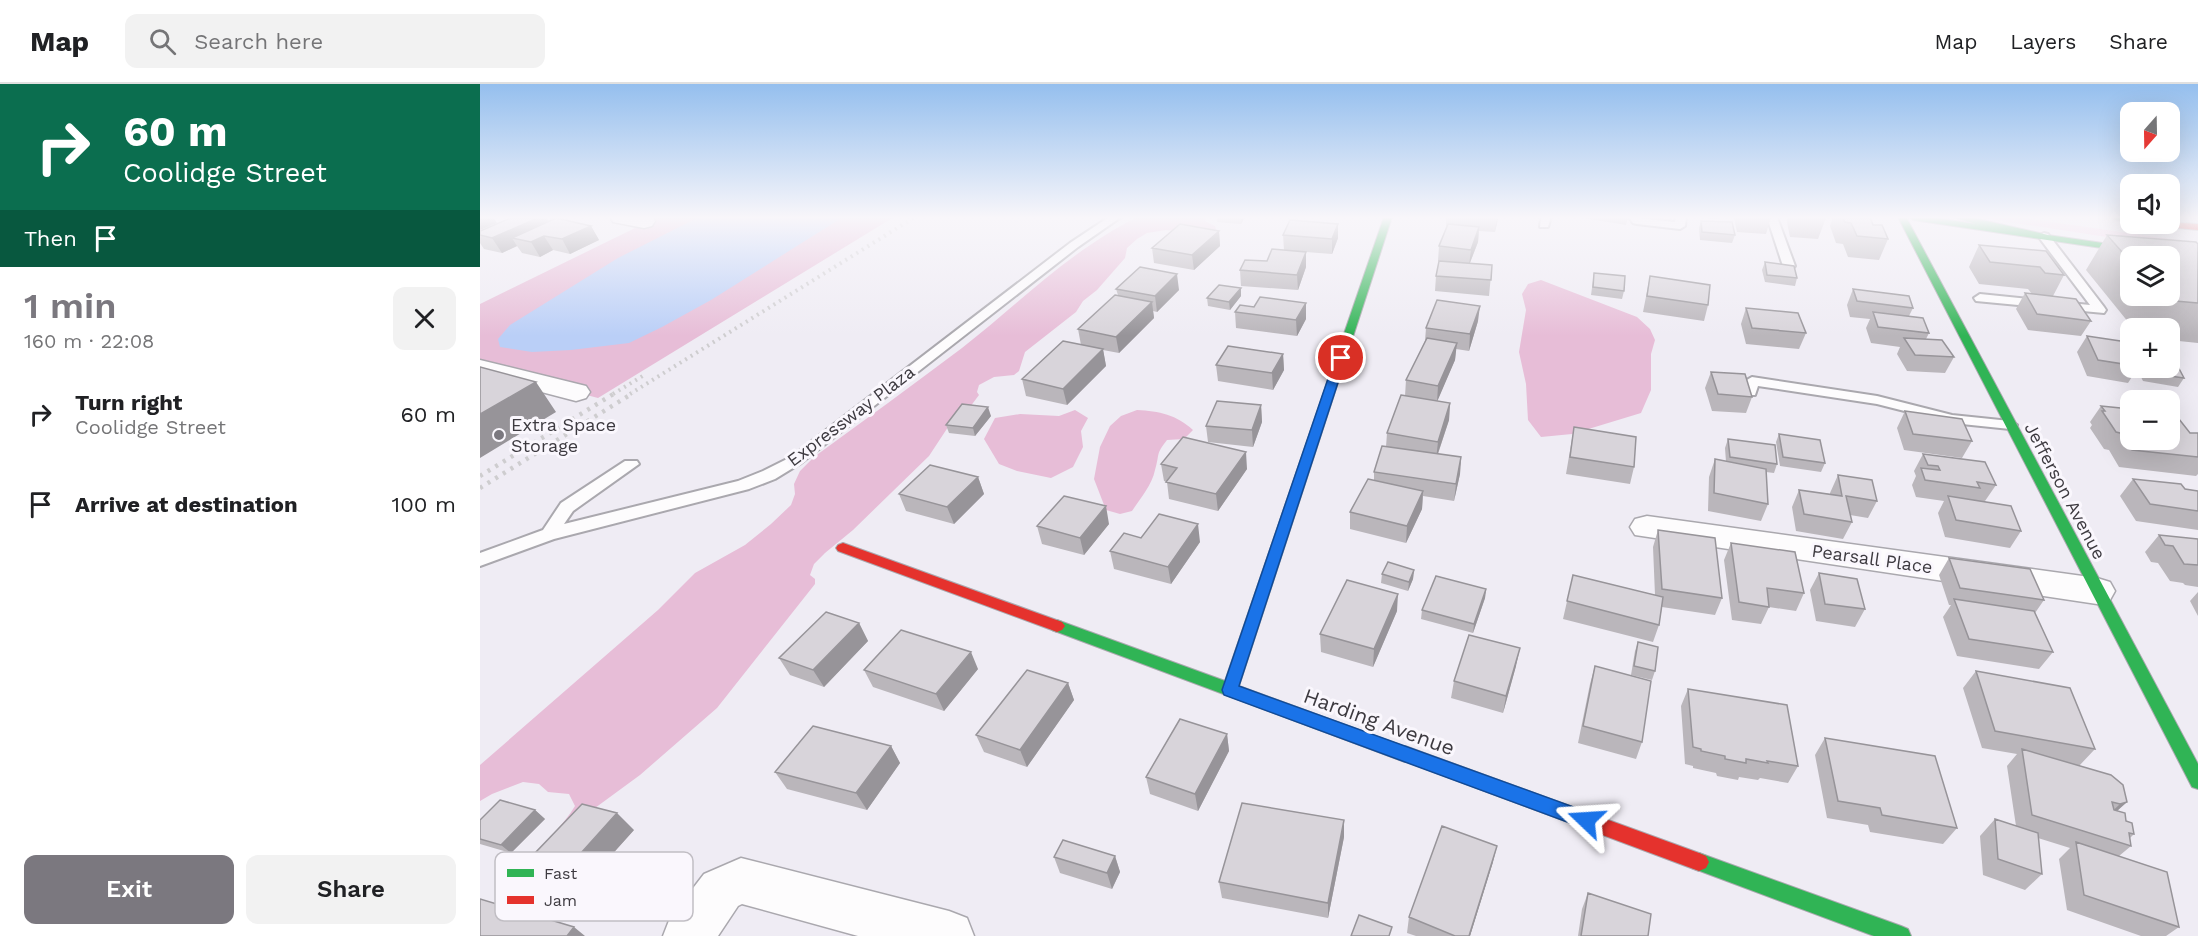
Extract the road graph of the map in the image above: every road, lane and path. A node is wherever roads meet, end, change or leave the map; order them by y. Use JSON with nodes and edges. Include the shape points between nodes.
{"nodes":[{"id":1,"x":1058,"y":257,"type":"edge"},
{"id":2,"x":1375,"y":257,"type":"edge"},
{"id":3,"x":1786,"y":257,"type":"edge"},
{"id":4,"x":1923,"y":257,"type":"edge"},
{"id":5,"x":2056,"y":257,"type":"edge"},
{"id":6,"x":2180,"y":258,"type":"edge"},
{"id":7,"x":2198,"y":260,"type":"edge"},
{"id":8,"x":1789,"y":266,"type":"edge"},
{"id":9,"x":1980,"y":298,"type":"dead end"},
{"id":10,"x":480,"y":368,"type":"edge"},
{"id":11,"x":576,"y":392,"type":"dead end"},
{"id":12,"x":1750,"y":392,"type":"edge"},
{"id":13,"x":2010,"y":425,"type":"junction"},
{"id":14,"x":631,"y":464,"type":"dead end"},
{"id":15,"x":1647,"y":527,"type":"dead end"},
{"id":16,"x":549,"y":534,"type":"junction"},
{"id":17,"x":843,"y":548,"type":"dead end"},
{"id":18,"x":480,"y":560,"type":"edge"},
{"id":19,"x":2097,"y":591,"type":"junction"},
{"id":20,"x":1230,"y":690,"type":"junction"},
{"id":21,"x":2198,"y":781,"type":"edge"},
{"id":22,"x":688,"y":936,"type":"edge"},
{"id":23,"x":949,"y":936,"type":"edge"},
{"id":24,"x":1901,"y":936,"type":"edge"}],
"edges":[{"from":1,"to":16,"type":"lane","name":"Expressway Plaza","via":[[930,349],[796,460],[769,475]]},
{"from":2,"to":20,"type":"main road"},
{"from":3,"to":8,"type":"lane"},
{"from":4,"to":13,"type":"main road","name":"Jefferson Avenue"},
{"from":5,"to":9,"type":"lane","via":[[2100,310]]},
{"from":6,"to":7,"type":"main road"},
{"from":10,"to":11,"type":"street"},
{"from":12,"to":13,"type":"lane","via":[[1752,381],[1802,387],[1952,418]]},
{"from":13,"to":19,"type":"main road","name":"Jefferson Avenue"},
{"from":14,"to":16,"type":"lane","via":[[567,507]]},
{"from":15,"to":19,"type":"street","name":"Pearsall Place"},
{"from":16,"to":18,"type":"lane","name":"Expressway Plaza"},
{"from":17,"to":20,"type":"main road","name":"Harding Avenue"},
{"from":19,"to":21,"type":"main road","name":"Jefferson Avenue"},
{"from":20,"to":24,"type":"main road","name":"Harding Avenue"},
{"from":22,"to":23,"type":"street","via":[[721,890],[741,881]]}]}
